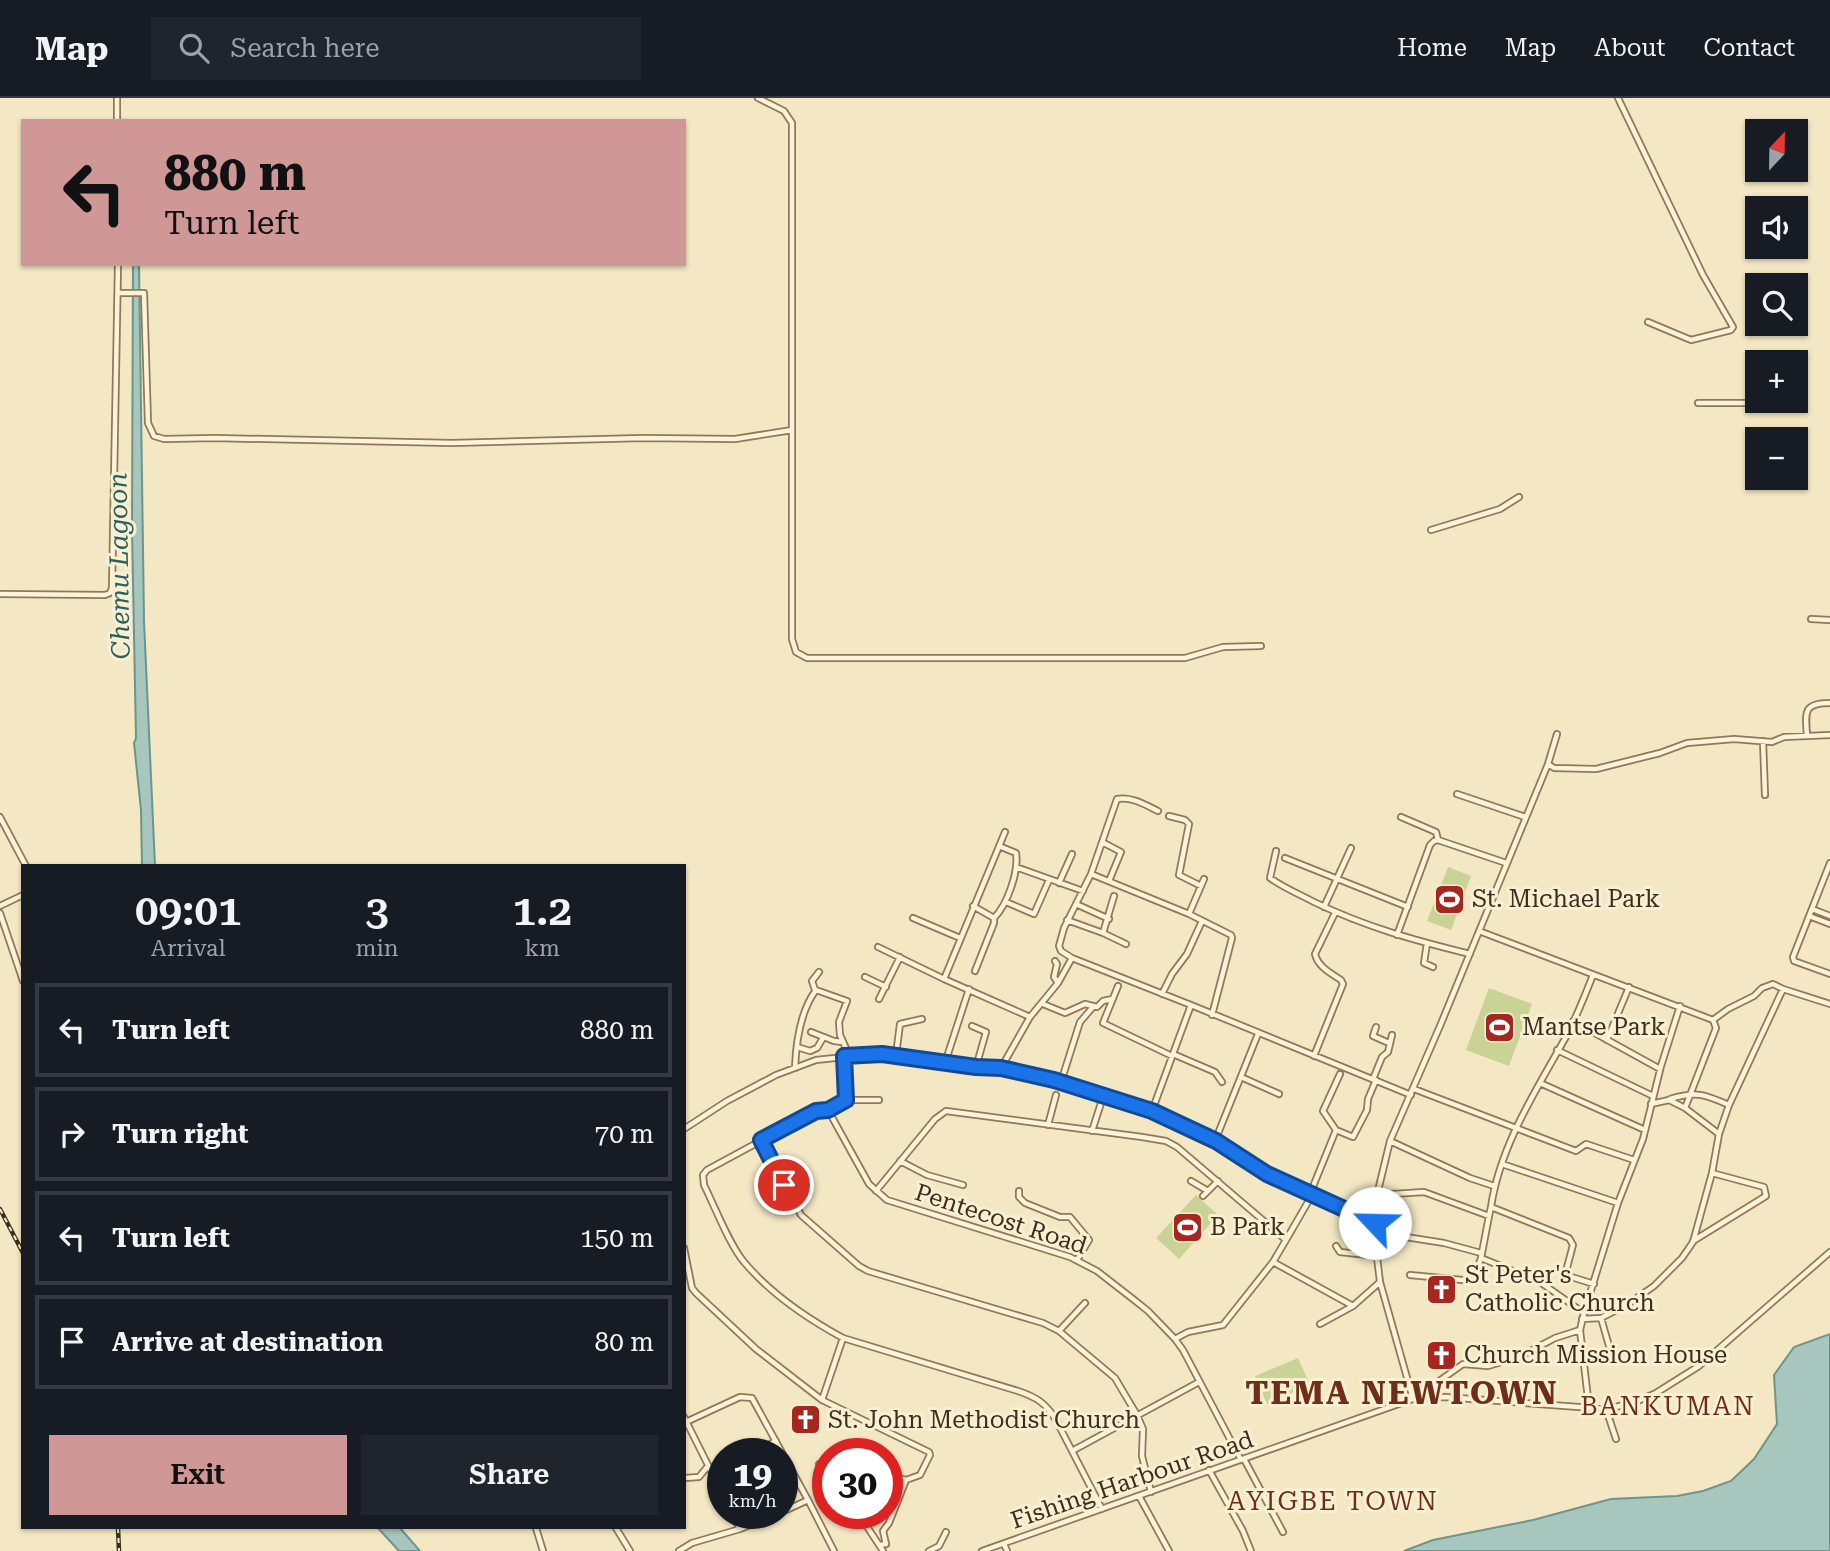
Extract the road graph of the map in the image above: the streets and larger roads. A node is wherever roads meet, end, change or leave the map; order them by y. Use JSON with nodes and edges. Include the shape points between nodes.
{"nodes":[{"id":1,"x":117,"y":98,"type":"edge"},
{"id":2,"x":758,"y":98,"type":"edge"},
{"id":3,"x":1618,"y":98,"type":"edge"},
{"id":4,"x":117,"y":119,"type":"edge"},
{"id":5,"x":118,"y":266,"type":"edge"},
{"id":6,"x":118,"y":293,"type":"junction"},
{"id":7,"x":1648,"y":322,"type":"dead end"},
{"id":8,"x":1698,"y":403,"type":"dead end"},
{"id":9,"x":1745,"y":403,"type":"edge"},
{"id":10,"x":792,"y":430,"type":"junction"},
{"id":11,"x":1519,"y":497,"type":"dead end"},
{"id":12,"x":1431,"y":530,"type":"dead end"},
{"id":13,"x":0,"y":594,"type":"edge"},
{"id":14,"x":1811,"y":619,"type":"dead end"},
{"id":15,"x":1830,"y":620,"type":"edge"},
{"id":16,"x":1261,"y":646,"type":"dead end"},
{"id":17,"x":1830,"y":703,"type":"edge"},
{"id":18,"x":1557,"y":734,"type":"dead end"},
{"id":19,"x":1807,"y":735,"type":"junction"},
{"id":20,"x":1830,"y":735,"type":"edge"},
{"id":21,"x":1763,"y":741,"type":"junction"},
{"id":22,"x":1548,"y":764,"type":"junction"},
{"id":23,"x":1457,"y":794,"type":"dead end"},
{"id":24,"x":1765,"y":795,"type":"dead end"},
{"id":25,"x":1158,"y":811,"type":"dead end"},
{"id":26,"x":1169,"y":816,"type":"dead end"},
{"id":27,"x":0,"y":817,"type":"edge"},
{"id":28,"x":1401,"y":817,"type":"dead end"},
{"id":29,"x":1525,"y":817,"type":"junction"},
{"id":30,"x":1005,"y":832,"type":"dead end"},
{"id":31,"x":1438,"y":840,"type":"junction"},
{"id":32,"x":1102,"y":842,"type":"junction"},
{"id":33,"x":999,"y":846,"type":"junction"},
{"id":34,"x":1351,"y":848,"type":"dead end"},
{"id":35,"x":1276,"y":851,"type":"dead end"},
{"id":36,"x":1072,"y":854,"type":"dead end"},
{"id":37,"x":1285,"y":858,"type":"dead end"},
{"id":38,"x":1506,"y":863,"type":"junction"},
{"id":39,"x":25,"y":864,"type":"edge"},
{"id":40,"x":1830,"y":864,"type":"edge"},
{"id":41,"x":1016,"y":867,"type":"junction"},
{"id":42,"x":1091,"y":874,"type":"junction"},
{"id":43,"x":1337,"y":878,"type":"junction"},
{"id":44,"x":1204,"y":879,"type":"dead end"},
{"id":45,"x":1049,"y":880,"type":"junction"},
{"id":46,"x":1109,"y":881,"type":"junction"},
{"id":47,"x":1059,"y":883,"type":"junction"},
{"id":48,"x":1201,"y":886,"type":"junction"},
{"id":49,"x":1083,"y":891,"type":"junction"},
{"id":50,"x":21,"y":896,"type":"edge"},
{"id":51,"x":1114,"y":896,"type":"dead end"},
{"id":52,"x":1006,"y":902,"type":"junction"},
{"id":53,"x":1076,"y":904,"type":"junction"},
{"id":54,"x":0,"y":906,"type":"edge"},
{"id":55,"x":973,"y":906,"type":"junction"},
{"id":56,"x":1324,"y":907,"type":"junction"},
{"id":57,"x":1408,"y":907,"type":"junction"},
{"id":58,"x":1812,"y":909,"type":"junction"},
{"id":59,"x":0,"y":913,"type":"edge"},
{"id":60,"x":1335,"y":913,"type":"junction"},
{"id":61,"x":1189,"y":914,"type":"junction"},
{"id":62,"x":1809,"y":916,"type":"junction"},
{"id":63,"x":1830,"y":916,"type":"edge"},
{"id":64,"x":913,"y":918,"type":"dead end"},
{"id":65,"x":994,"y":918,"type":"junction"},
{"id":66,"x":1109,"y":919,"type":"junction"},
{"id":67,"x":1067,"y":920,"type":"junction"},
{"id":68,"x":1202,"y":921,"type":"junction"},
{"id":69,"x":1830,"y":924,"type":"edge"},
{"id":70,"x":1479,"y":931,"type":"junction"},
{"id":71,"x":1102,"y":933,"type":"junction"},
{"id":72,"x":1397,"y":935,"type":"junction"},
{"id":73,"x":960,"y":938,"type":"junction"},
{"id":74,"x":1427,"y":943,"type":"junction"},
{"id":75,"x":1126,"y":944,"type":"dead end"},
{"id":76,"x":878,"y":947,"type":"dead end"},
{"id":77,"x":1469,"y":954,"type":"junction"},
{"id":78,"x":900,"y":957,"type":"junction"},
{"id":79,"x":1072,"y":958,"type":"junction"},
{"id":80,"x":1055,"y":961,"type":"dead end"},
{"id":81,"x":1433,"y":967,"type":"dead end"},
{"id":82,"x":975,"y":971,"type":"dead end"},
{"id":83,"x":819,"y":972,"type":"dead end"},
{"id":84,"x":1830,"y":974,"type":"edge"},
{"id":85,"x":21,"y":975,"type":"edge"},
{"id":86,"x":1593,"y":975,"type":"junction"},
{"id":87,"x":865,"y":977,"type":"dead end"},
{"id":88,"x":944,"y":979,"type":"junction"},
{"id":89,"x":1058,"y":983,"type":"junction"},
{"id":90,"x":1118,"y":986,"type":"dead end"},
{"id":91,"x":886,"y":987,"type":"junction"},
{"id":92,"x":1629,"y":987,"type":"junction"},
{"id":93,"x":969,"y":989,"type":"junction"},
{"id":94,"x":1783,"y":989,"type":"junction"},
{"id":95,"x":815,"y":990,"type":"junction"},
{"id":96,"x":1162,"y":994,"type":"junction"},
{"id":97,"x":879,"y":999,"type":"dead end"},
{"id":98,"x":1113,"y":999,"type":"junction"},
{"id":99,"x":1043,"y":1004,"type":"junction"},
{"id":100,"x":1830,"y":1004,"type":"edge"},
{"id":101,"x":1191,"y":1006,"type":"junction"},
{"id":102,"x":1680,"y":1006,"type":"junction"},
{"id":103,"x":1093,"y":1007,"type":"junction"},
{"id":104,"x":1212,"y":1015,"type":"junction"},
{"id":105,"x":1030,"y":1017,"type":"junction"},
{"id":106,"x":922,"y":1019,"type":"dead end"},
{"id":107,"x":1713,"y":1020,"type":"junction"},
{"id":108,"x":1573,"y":1021,"type":"junction"},
{"id":109,"x":972,"y":1026,"type":"dead end"},
{"id":110,"x":1376,"y":1027,"type":"dead end"},
{"id":111,"x":811,"y":1032,"type":"dead end"},
{"id":112,"x":1258,"y":1034,"type":"junction"},
{"id":113,"x":1392,"y":1035,"type":"dead end"},
{"id":114,"x":823,"y":1038,"type":"junction"},
{"id":115,"x":1607,"y":1040,"type":"junction"},
{"id":116,"x":842,"y":1042,"type":"junction"},
{"id":117,"x":1389,"y":1043,"type":"junction"},
{"id":118,"x":797,"y":1047,"type":"junction"},
{"id":119,"x":1557,"y":1051,"type":"junction"},
{"id":120,"x":846,"y":1056,"type":"junction"},
{"id":121,"x":896,"y":1056,"type":"junction"},
{"id":122,"x":1172,"y":1056,"type":"junction"},
{"id":123,"x":1314,"y":1056,"type":"junction"},
{"id":124,"x":945,"y":1063,"type":"junction"},
{"id":125,"x":976,"y":1067,"type":"junction"},
{"id":126,"x":795,"y":1068,"type":"junction"},
{"id":127,"x":1001,"y":1068,"type":"junction"},
{"id":128,"x":1660,"y":1069,"type":"junction"},
{"id":129,"x":1340,"y":1074,"type":"dead end"},
{"id":130,"x":1241,"y":1077,"type":"junction"},
{"id":131,"x":1374,"y":1079,"type":"junction"},
{"id":132,"x":1060,"y":1082,"type":"junction"},
{"id":133,"x":1222,"y":1082,"type":"dead end"},
{"id":134,"x":1540,"y":1083,"type":"junction"},
{"id":135,"x":1412,"y":1092,"type":"junction"},
{"id":136,"x":1690,"y":1093,"type":"junction"},
{"id":137,"x":1279,"y":1094,"type":"dead end"},
{"id":138,"x":1056,"y":1096,"type":"dead end"},
{"id":139,"x":1653,"y":1096,"type":"junction"},
{"id":140,"x":1103,"y":1097,"type":"junction"},
{"id":141,"x":846,"y":1100,"type":"junction"},
{"id":142,"x":879,"y":1100,"type":"dead end"},
{"id":143,"x":1669,"y":1100,"type":"junction"},
{"id":144,"x":1651,"y":1104,"type":"junction"},
{"id":145,"x":1729,"y":1105,"type":"junction"},
{"id":146,"x":1685,"y":1108,"type":"junction"},
{"id":147,"x":828,"y":1110,"type":"junction"},
{"id":148,"x":1152,"y":1111,"type":"junction"},
{"id":149,"x":1048,"y":1125,"type":"junction"},
{"id":150,"x":686,"y":1128,"type":"edge"},
{"id":151,"x":1517,"y":1128,"type":"junction"},
{"id":152,"x":1092,"y":1130,"type":"junction"},
{"id":153,"x":1336,"y":1130,"type":"junction"},
{"id":154,"x":1645,"y":1130,"type":"junction"},
{"id":155,"x":1719,"y":1133,"type":"junction"},
{"id":156,"x":761,"y":1140,"type":"junction"},
{"id":157,"x":1216,"y":1141,"type":"junction"},
{"id":158,"x":1390,"y":1141,"type":"junction"},
{"id":159,"x":1634,"y":1160,"type":"junction"},
{"id":160,"x":900,"y":1161,"type":"junction"},
{"id":161,"x":1502,"y":1164,"type":"junction"},
{"id":162,"x":1712,"y":1173,"type":"junction"},
{"id":163,"x":1191,"y":1181,"type":"dead end"},
{"id":164,"x":1218,"y":1181,"type":"junction"},
{"id":165,"x":963,"y":1185,"type":"dead end"},
{"id":166,"x":1494,"y":1186,"type":"junction"},
{"id":167,"x":876,"y":1191,"type":"junction"},
{"id":168,"x":1019,"y":1191,"type":"dead end"},
{"id":169,"x":1311,"y":1195,"type":"junction"},
{"id":170,"x":1377,"y":1195,"type":"junction"},
{"id":171,"x":1618,"y":1203,"type":"junction"},
{"id":172,"x":1491,"y":1207,"type":"junction"},
{"id":173,"x":1489,"y":1216,"type":"junction"},
{"id":174,"x":1375,"y":1223,"type":"junction"},
{"id":175,"x":1374,"y":1232,"type":"junction"},
{"id":176,"x":1286,"y":1240,"type":"junction"},
{"id":177,"x":1693,"y":1242,"type":"junction"},
{"id":178,"x":1336,"y":1246,"type":"dead end"},
{"id":179,"x":1830,"y":1252,"type":"edge"},
{"id":180,"x":1377,"y":1256,"type":"junction"},
{"id":181,"x":1481,"y":1256,"type":"junction"},
{"id":182,"x":686,"y":1258,"type":"edge"},
{"id":183,"x":1077,"y":1260,"type":"junction"},
{"id":184,"x":1273,"y":1262,"type":"junction"},
{"id":185,"x":1410,"y":1275,"type":"dead end"},
{"id":186,"x":1380,"y":1282,"type":"junction"},
{"id":187,"x":1594,"y":1284,"type":"junction"},
{"id":188,"x":1085,"y":1303,"type":"dead end"},
{"id":189,"x":1353,"y":1306,"type":"junction"},
{"id":190,"x":1583,"y":1316,"type":"junction"},
{"id":191,"x":1601,"y":1318,"type":"junction"},
{"id":192,"x":1320,"y":1324,"type":"dead end"},
{"id":193,"x":1580,"y":1330,"type":"junction"},
{"id":194,"x":1059,"y":1331,"type":"junction"},
{"id":195,"x":843,"y":1338,"type":"junction"},
{"id":196,"x":1175,"y":1339,"type":"junction"},
{"id":197,"x":1609,"y":1346,"type":"dead end"},
{"id":198,"x":1199,"y":1382,"type":"junction"},
{"id":199,"x":1413,"y":1399,"type":"junction"},
{"id":200,"x":822,"y":1400,"type":"junction"},
{"id":201,"x":1589,"y":1408,"type":"junction"},
{"id":202,"x":1606,"y":1409,"type":"junction"},
{"id":203,"x":1137,"y":1415,"type":"junction"},
{"id":204,"x":686,"y":1419,"type":"edge"},
{"id":205,"x":686,"y":1421,"type":"edge"},
{"id":206,"x":774,"y":1438,"type":"edge"},
{"id":207,"x":1616,"y":1439,"type":"dead end"},
{"id":208,"x":1072,"y":1451,"type":"junction"},
{"id":209,"x":1242,"y":1460,"type":"junction"},
{"id":210,"x":707,"y":1464,"type":"edge"},
{"id":211,"x":707,"y":1467,"type":"edge"},
{"id":212,"x":1209,"y":1470,"type":"junction"},
{"id":213,"x":686,"y":1478,"type":"edge"},
{"id":214,"x":903,"y":1479,"type":"edge"},
{"id":215,"x":906,"y":1480,"type":"junction"},
{"id":216,"x":798,"y":1482,"type":"edge"},
{"id":217,"x":1151,"y":1492,"type":"junction"},
{"id":218,"x":1139,"y":1496,"type":"junction"},
{"id":219,"x":808,"y":1500,"type":"junction"},
{"id":220,"x":798,"y":1504,"type":"edge"},
{"id":221,"x":1102,"y":1509,"type":"junction"},
{"id":222,"x":536,"y":1529,"type":"edge"},
{"id":223,"x":618,"y":1529,"type":"edge"},
{"id":224,"x":740,"y":1529,"type":"edge"},
{"id":225,"x":869,"y":1529,"type":"edge"},
{"id":226,"x":946,"y":1532,"type":"dead end"},
{"id":227,"x":1283,"y":1532,"type":"dead end"},
{"id":228,"x":1004,"y":1544,"type":"junction"},
{"id":229,"x":882,"y":1548,"type":"edge"},
{"id":230,"x":543,"y":1551,"type":"edge"},
{"id":231,"x":631,"y":1551,"type":"edge"},
{"id":232,"x":679,"y":1551,"type":"edge"},
{"id":233,"x":834,"y":1551,"type":"edge"},
{"id":234,"x":929,"y":1551,"type":"edge"},
{"id":235,"x":982,"y":1551,"type":"edge"},
{"id":236,"x":1007,"y":1551,"type":"edge"},
{"id":237,"x":1169,"y":1551,"type":"edge"},
{"id":238,"x":1251,"y":1551,"type":"edge"}],
"edges":[{"from":1,"to":4,"type":"street"},
{"from":2,"to":10,"type":"street","via":[[784,111],[792,123]]},
{"from":3,"to":7,"type":"street","via":[[1733,327],[1691,340]]},
{"from":5,"to":6,"type":"street"},
{"from":6,"to":10,"type":"street","via":[[144,293],[148,423],[154,436],[164,439],[452,443],[735,439]]},
{"from":6,"to":13,"type":"street","via":[[112,588],[105,595]]},
{"from":8,"to":9,"type":"street"},
{"from":10,"to":16,"type":"street","via":[[792,639],[803,657],[1185,658],[1223,647]]},
{"from":11,"to":12,"type":"street","via":[[1500,509]]},
{"from":14,"to":15,"type":"street"},
{"from":17,"to":19,"type":"street","via":[[1810,706],[1805,720]]},
{"from":18,"to":22,"type":"street"},
{"from":19,"to":20,"type":"street"},
{"from":19,"to":21,"type":"street"},
{"from":21,"to":22,"type":"street","via":[[1687,743],[1596,769]]},
{"from":21,"to":24,"type":"street"},
{"from":22,"to":29,"type":"street"},
{"from":23,"to":29,"type":"street"},
{"from":25,"to":32,"type":"street","via":[[1120,797]]},
{"from":26,"to":48,"type":"street","via":[[1189,824],[1180,875]]},
{"from":27,"to":39,"type":"street"},
{"from":28,"to":31,"type":"street","via":[[1436,832]]},
{"from":29,"to":38,"type":"street"},
{"from":30,"to":33,"type":"street"},
{"from":31,"to":38,"type":"street"},
{"from":31,"to":57,"type":"street","via":[[1430,845]]},
{"from":32,"to":42,"type":"street"},
{"from":32,"to":46,"type":"street","via":[[1121,852]]},
{"from":33,"to":41,"type":"street","via":[[1016,853]]},
{"from":33,"to":55,"type":"street"},
{"from":34,"to":43,"type":"street"},
{"from":35,"to":56,"type":"street","via":[[1270,878]]},
{"from":36,"to":47,"type":"street"},
{"from":37,"to":43,"type":"street"},
{"from":38,"to":70,"type":"street"},
{"from":40,"to":58,"type":"street"},
{"from":41,"to":45,"type":"street"},
{"from":41,"to":52,"type":"street"},
{"from":42,"to":46,"type":"street"},
{"from":42,"to":49,"type":"street"},
{"from":43,"to":56,"type":"street"},
{"from":43,"to":57,"type":"street"},
{"from":44,"to":48,"type":"street"},
{"from":45,"to":47,"type":"street"},
{"from":45,"to":52,"type":"street","via":[[1034,914]]},
{"from":46,"to":61,"type":"street"},
{"from":47,"to":49,"type":"street"},
{"from":48,"to":61,"type":"street"},
{"from":49,"to":53,"type":"street"},
{"from":50,"to":54,"type":"street"},
{"from":51,"to":66,"type":"street"},
{"from":52,"to":65,"type":"street"},
{"from":53,"to":66,"type":"street"},
{"from":53,"to":67,"type":"street"},
{"from":55,"to":65,"type":"street"},
{"from":55,"to":73,"type":"street"},
{"from":56,"to":60,"type":"street"},
{"from":57,"to":72,"type":"street"},
{"from":58,"to":62,"type":"street"},
{"from":58,"to":63,"type":"street"},
{"from":59,"to":85,"type":"street"},
{"from":60,"to":72,"type":"street"},
{"from":60,"to":123,"type":"street","via":[[1315,954],[1343,984]]},
{"from":61,"to":68,"type":"street"},
{"from":62,"to":69,"type":"street"},
{"from":62,"to":84,"type":"street","via":[[1793,959]]},
{"from":64,"to":73,"type":"street"},
{"from":65,"to":82,"type":"street"},
{"from":66,"to":71,"type":"street"},
{"from":67,"to":71,"type":"street"},
{"from":67,"to":79,"type":"street","via":[[1059,946]]},
{"from":68,"to":96,"type":"street"},
{"from":68,"to":104,"type":"street","via":[[1232,939]]},
{"from":70,"to":77,"type":"street"},
{"from":70,"to":86,"type":"street"},
{"from":71,"to":75,"type":"street"},
{"from":72,"to":74,"type":"street"},
{"from":73,"to":88,"type":"street"},
{"from":74,"to":77,"type":"street"},
{"from":74,"to":81,"type":"street","via":[[1424,963]]},
{"from":76,"to":78,"type":"street"},
{"from":77,"to":135,"type":"street"},
{"from":78,"to":88,"type":"street"},
{"from":78,"to":91,"type":"street"},
{"from":79,"to":89,"type":"street"},
{"from":79,"to":96,"type":"street"},
{"from":80,"to":89,"type":"street"},
{"from":83,"to":95,"type":"street","via":[[811,981]]},
{"from":86,"to":92,"type":"street"},
{"from":86,"to":108,"type":"street"},
{"from":87,"to":91,"type":"street"},
{"from":88,"to":93,"type":"street"},
{"from":89,"to":99,"type":"street"},
{"from":90,"to":98,"type":"street"},
{"from":91,"to":97,"type":"street"},
{"from":92,"to":102,"type":"street"},
{"from":92,"to":115,"type":"street"},
{"from":93,"to":105,"type":"street"},
{"from":93,"to":124,"type":"street"},
{"from":94,"to":100,"type":"street"},
{"from":94,"to":107,"type":"street","via":[[1766,986]]},
{"from":94,"to":145,"type":"street"},
{"from":95,"to":116,"type":"street","via":[[847,1001],[839,1022]]},
{"from":95,"to":118,"type":"street"},
{"from":96,"to":101,"type":"street"},
{"from":98,"to":103,"type":"street"},
{"from":98,"to":122,"type":"street","via":[[1103,1023]]},
{"from":99,"to":103,"type":"street","via":[[1061,1013],[1085,1004]]},
{"from":99,"to":105,"type":"street"},
{"from":101,"to":104,"type":"street"},
{"from":101,"to":122,"type":"street"},
{"from":102,"to":107,"type":"street"},
{"from":102,"to":128,"type":"street"},
{"from":103,"to":132,"type":"street","via":[[1080,1022]]},
{"from":104,"to":112,"type":"street"},
{"from":105,"to":127,"type":"street"},
{"from":106,"to":121,"type":"street","via":[[902,1021]]},
{"from":107,"to":136,"type":"street","via":[[1716,1028]]},
{"from":108,"to":115,"type":"street"},
{"from":108,"to":119,"type":"street"},
{"from":109,"to":125,"type":"street","via":[[986,1032]]},
{"from":110,"to":117,"type":"street","via":[[1373,1036]]},
{"from":111,"to":114,"type":"street"},
{"from":112,"to":123,"type":"street"},
{"from":112,"to":130,"type":"street"},
{"from":113,"to":117,"type":"street"},
{"from":114,"to":116,"type":"street"},
{"from":114,"to":118,"type":"street","via":[[810,1051]]},
{"from":115,"to":128,"type":"street"},
{"from":116,"to":120,"type":"street"},
{"from":117,"to":131,"type":"street"},
{"from":118,"to":126,"type":"street"},
{"from":119,"to":134,"type":"street"},
{"from":119,"to":139,"type":"street"},
{"from":120,"to":121,"type":"street"},
{"from":120,"to":126,"type":"street","via":[[816,1059]]},
{"from":120,"to":141,"type":"street"},
{"from":121,"to":124,"type":"street"},
{"from":122,"to":133,"type":"street","via":[[1215,1072]]},
{"from":122,"to":148,"type":"street"},
{"from":123,"to":131,"type":"street"},
{"from":124,"to":125,"type":"street"},
{"from":125,"to":127,"type":"street"},
{"from":126,"to":150,"type":"street","via":[[727,1101]]},
{"from":127,"to":132,"type":"street"},
{"from":128,"to":139,"type":"street"},
{"from":129,"to":153,"type":"street","via":[[1323,1112]]},
{"from":130,"to":137,"type":"street"},
{"from":130,"to":157,"type":"street"},
{"from":131,"to":135,"type":"street"},
{"from":131,"to":153,"type":"street","via":[[1367,1110],[1353,1137]]},
{"from":132,"to":140,"type":"street"},
{"from":134,"to":151,"type":"street"},
{"from":134,"to":154,"type":"street"},
{"from":135,"to":151,"type":"street"},
{"from":135,"to":158,"type":"street"},
{"from":136,"to":143,"type":"street"},
{"from":136,"to":145,"type":"street"},
{"from":136,"to":146,"type":"street"},
{"from":138,"to":149,"type":"street"},
{"from":139,"to":144,"type":"street"},
{"from":140,"to":148,"type":"street"},
{"from":140,"to":152,"type":"street"},
{"from":141,"to":142,"type":"street"},
{"from":141,"to":147,"type":"street"},
{"from":143,"to":144,"type":"street"},
{"from":143,"to":146,"type":"street"},
{"from":144,"to":154,"type":"street"},
{"from":145,"to":155,"type":"street"},
{"from":146,"to":155,"type":"street"},
{"from":147,"to":156,"type":"street","via":[[816,1111]]},
{"from":147,"to":167,"type":"street","name":"Pentecost Road"},
{"from":148,"to":157,"type":"street"},
{"from":149,"to":152,"type":"street"},
{"from":149,"to":160,"type":"street","via":[[946,1111]]},
{"from":151,"to":159,"type":"street","via":[[1576,1150],[1586,1144]]},
{"from":151,"to":161,"type":"street"},
{"from":152,"to":164,"type":"street","via":[[1172,1144]]},
{"from":153,"to":169,"type":"street"},
{"from":154,"to":159,"type":"street"},
{"from":155,"to":162,"type":"street"},
{"from":156,"to":194,"type":"street","via":[[801,1215],[859,1266]]},
{"from":156,"to":195,"type":"street","via":[[707,1170],[704,1185],[744,1262],[789,1303]]},
{"from":157,"to":169,"type":"street"},
{"from":158,"to":166,"type":"street"},
{"from":158,"to":170,"type":"street"},
{"from":159,"to":171,"type":"street"},
{"from":160,"to":165,"type":"street"},
{"from":160,"to":167,"type":"street"},
{"from":161,"to":166,"type":"street"},
{"from":161,"to":171,"type":"street"},
{"from":162,"to":177,"type":"street"},
{"from":162,"to":177,"type":"street","via":[[1763,1187],[1766,1196]]},
{"from":163,"to":164,"type":"street","via":[[1206,1193]]},
{"from":164,"to":176,"type":"street"},
{"from":166,"to":172,"type":"street"},
{"from":167,"to":183,"type":"street","name":"Pentecost Road","via":[[895,1203]]},
{"from":168,"to":183,"type":"street","via":[[1025,1203],[1070,1217],[1088,1240]]},
{"from":169,"to":174,"type":"street"},
{"from":169,"to":176,"type":"street"},
{"from":170,"to":173,"type":"street","via":[[1424,1192]]},
{"from":170,"to":174,"type":"street"},
{"from":171,"to":187,"type":"street"},
{"from":172,"to":173,"type":"street"},
{"from":172,"to":187,"type":"street","via":[[1573,1241],[1565,1275]]},
{"from":173,"to":181,"type":"street"},
{"from":174,"to":175,"type":"street"},
{"from":175,"to":180,"type":"street"},
{"from":175,"to":181,"type":"street","via":[[1444,1242]]},
{"from":176,"to":184,"type":"street"},
{"from":177,"to":191,"type":"street","via":[[1654,1286]]},
{"from":178,"to":180,"type":"street","via":[[1340,1252]]},
{"from":179,"to":202,"type":"street","via":[[1683,1377],[1633,1403]]},
{"from":180,"to":186,"type":"street"},
{"from":181,"to":185,"type":"street","via":[[1473,1281]]},
{"from":181,"to":190,"type":"street","via":[[1540,1282]]},
{"from":182,"to":200,"type":"street","via":[[696,1293],[756,1349]]},
{"from":183,"to":196,"type":"street","name":"Pentecost Road","via":[[1149,1311]]},
{"from":184,"to":189,"type":"street"},
{"from":184,"to":196,"type":"street","via":[[1223,1325]]},
{"from":186,"to":189,"type":"street"},
{"from":186,"to":199,"type":"street"},
{"from":187,"to":190,"type":"street"},
{"from":188,"to":194,"type":"street"},
{"from":189,"to":192,"type":"street"},
{"from":190,"to":191,"type":"street"},
{"from":190,"to":193,"type":"street"},
{"from":191,"to":197,"type":"street"},
{"from":193,"to":199,"type":"street","via":[[1499,1363],[1463,1364]]},
{"from":193,"to":201,"type":"street"},
{"from":194,"to":203,"type":"street","via":[[1115,1378]]},
{"from":195,"to":200,"type":"street"},
{"from":195,"to":208,"type":"street","via":[[1032,1396],[1049,1408]]},
{"from":196,"to":198,"type":"street","name":"Pentecost Road"},
{"from":198,"to":203,"type":"street"},
{"from":198,"to":209,"type":"street","name":"Pentecost Road"},
{"from":199,"to":201,"type":"street","via":[[1445,1397]]},
{"from":199,"to":209,"type":"street","name":"Fishing Harbour Road"},
{"from":200,"to":215,"type":"street","via":[[929,1452],[922,1473]]},
{"from":201,"to":202,"type":"street"},
{"from":202,"to":207,"type":"street"},
{"from":203,"to":208,"type":"street"},
{"from":203,"to":217,"type":"street"},
{"from":204,"to":206,"type":"street","via":[[750,1397]]},
{"from":205,"to":210,"type":"street"},
{"from":208,"to":221,"type":"street"},
{"from":209,"to":212,"type":"street","name":"Fishing Harbour Road"},
{"from":209,"to":227,"type":"street","name":"Pentecost Road"},
{"from":211,"to":213,"type":"street","via":[[696,1478]]},
{"from":212,"to":217,"type":"street","name":"Fishing Harbour Road"},
{"from":212,"to":238,"type":"street"},
{"from":214,"to":215,"type":"street"},
{"from":215,"to":229,"type":"street","via":[[883,1531],[886,1544]]},
{"from":216,"to":219,"type":"street"},
{"from":217,"to":218,"type":"street","name":"Fishing Harbour Road"},
{"from":218,"to":221,"type":"street","name":"Fishing Harbour Road"},
{"from":218,"to":237,"type":"street"},
{"from":219,"to":220,"type":"street"},
{"from":219,"to":233,"type":"street"},
{"from":221,"to":228,"type":"street","name":"Fishing Harbour Road"},
{"from":222,"to":230,"type":"street"},
{"from":223,"to":231,"type":"street"},
{"from":224,"to":232,"type":"street"},
{"from":225,"to":229,"type":"street"},
{"from":226,"to":234,"type":"street","via":[[939,1546]]},
{"from":228,"to":235,"type":"street","name":"Fishing Harbour Road"},
{"from":228,"to":236,"type":"street"}]}
